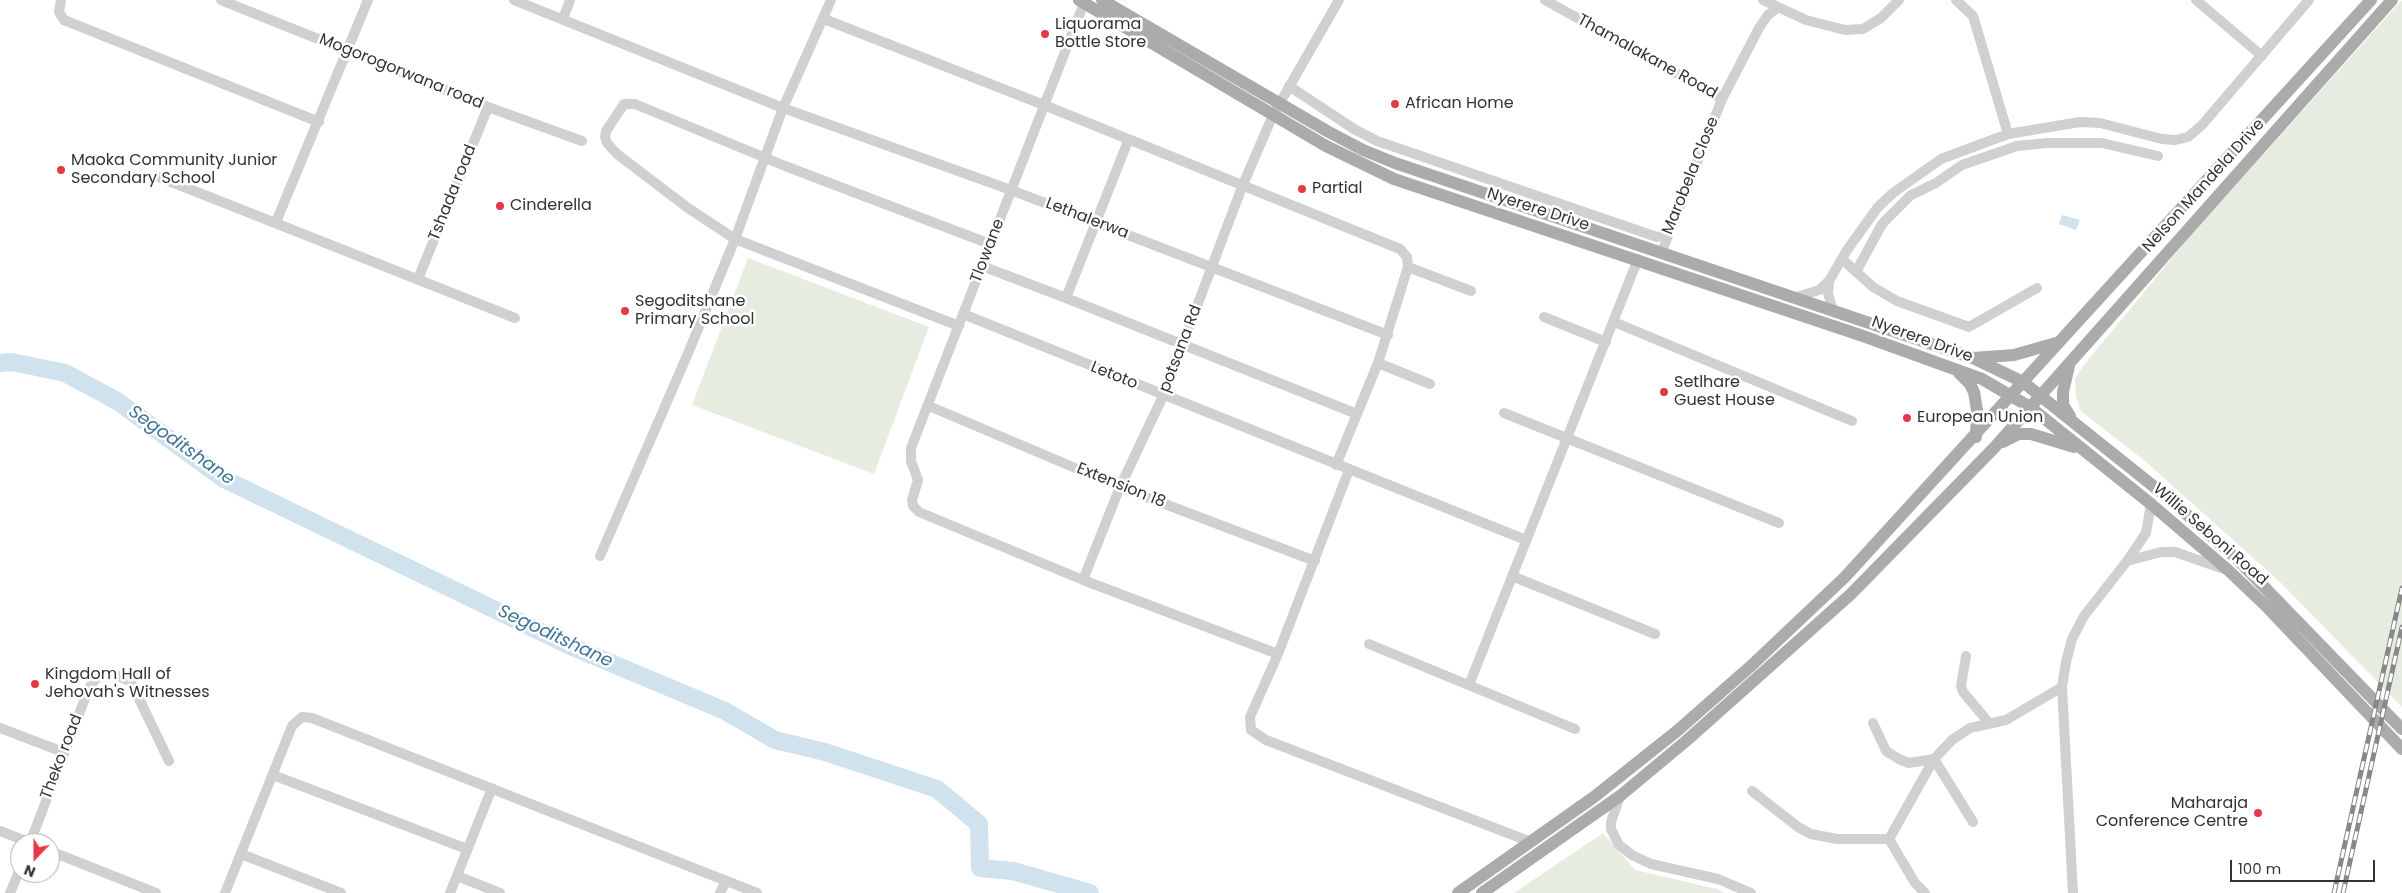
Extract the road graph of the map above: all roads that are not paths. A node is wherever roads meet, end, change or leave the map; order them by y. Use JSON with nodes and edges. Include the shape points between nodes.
{"nodes":[{"id":1,"x":61,"y":0,"type":"edge"},
{"id":2,"x":221,"y":0,"type":"edge"},
{"id":3,"x":368,"y":0,"type":"edge"},
{"id":4,"x":514,"y":0,"type":"edge"},
{"id":5,"x":570,"y":0,"type":"edge"},
{"id":6,"x":831,"y":0,"type":"edge"},
{"id":7,"x":1102,"y":0,"type":"edge"},
{"id":8,"x":1339,"y":0,"type":"edge"},
{"id":9,"x":1545,"y":0,"type":"edge"},
{"id":10,"x":1763,"y":0,"type":"edge"},
{"id":11,"x":1899,"y":0,"type":"edge"},
{"id":12,"x":1956,"y":0,"type":"edge"},
{"id":13,"x":2196,"y":0,"type":"edge"},
{"id":14,"x":2309,"y":0,"type":"edge"},
{"id":15,"x":2371,"y":0,"type":"edge"},
{"id":16,"x":2392,"y":0,"type":"edge"},
{"id":17,"x":1082,"y":1,"type":"edge"},
{"id":18,"x":1778,"y":7,"type":"junction"},
{"id":19,"x":824,"y":19,"type":"junction"},
{"id":20,"x":563,"y":20,"type":"junction"},
{"id":21,"x":348,"y":51,"type":"junction"},
{"id":22,"x":2262,"y":56,"type":"junction"},
{"id":23,"x":1289,"y":86,"type":"junction"},
{"id":24,"x":1722,"y":99,"type":"junction"},
{"id":25,"x":1280,"y":103,"type":"junction"},
{"id":26,"x":1044,"y":105,"type":"junction"},
{"id":27,"x":488,"y":107,"type":"junction"},
{"id":28,"x":784,"y":108,"type":"junction"},
{"id":29,"x":1273,"y":115,"type":"junction"},
{"id":30,"x":319,"y":122,"type":"junction"},
{"id":31,"x":2008,"y":134,"type":"junction"},
{"id":32,"x":582,"y":141,"type":"dead end"},
{"id":33,"x":1128,"y":141,"type":"junction"},
{"id":34,"x":2158,"y":156,"type":"dead end"},
{"id":35,"x":765,"y":158,"type":"junction"},
{"id":36,"x":159,"y":177,"type":"dead end"},
{"id":37,"x":1242,"y":187,"type":"junction"},
{"id":38,"x":1011,"y":190,"type":"junction"},
{"id":39,"x":276,"y":222,"type":"junction"},
{"id":40,"x":1097,"y":222,"type":"junction"},
{"id":41,"x":1668,"y":234,"type":"junction"},
{"id":42,"x":735,"y":239,"type":"junction"},
{"id":43,"x":990,"y":244,"type":"junction"},
{"id":44,"x":1660,"y":254,"type":"junction"},
{"id":45,"x":1638,"y":259,"type":"junction"},
{"id":46,"x":1842,"y":259,"type":"junction"},
{"id":47,"x":982,"y":266,"type":"junction"},
{"id":48,"x":1213,"y":267,"type":"junction"},
{"id":49,"x":1408,"y":267,"type":"junction"},
{"id":50,"x":1856,"y":272,"type":"junction"},
{"id":51,"x":418,"y":279,"type":"junction"},
{"id":52,"x":1829,"y":282,"type":"junction"},
{"id":53,"x":2037,"y":288,"type":"dead end"},
{"id":54,"x":1471,"y":291,"type":"dead end"},
{"id":55,"x":1066,"y":298,"type":"junction"},
{"id":56,"x":1794,"y":298,"type":"junction"},
{"id":57,"x":1833,"y":311,"type":"junction"},
{"id":58,"x":963,"y":314,"type":"junction"},
{"id":59,"x":1544,"y":317,"type":"dead end"},
{"id":60,"x":515,"y":318,"type":"dead end"},
{"id":61,"x":1614,"y":322,"type":"junction"},
{"id":62,"x":959,"y":326,"type":"junction"},
{"id":63,"x":1388,"y":335,"type":"junction"},
{"id":64,"x":1606,"y":342,"type":"junction"},
{"id":65,"x":2057,"y":343,"type":"junction"},
{"id":66,"x":1183,"y":345,"type":"junction"},
{"id":67,"x":1973,"y":358,"type":"junction"},
{"id":68,"x":2071,"y":361,"type":"junction"},
{"id":69,"x":1378,"y":363,"type":"junction"},
{"id":70,"x":1952,"y":366,"type":"junction"},
{"id":71,"x":2023,"y":382,"type":"junction"},
{"id":72,"x":1430,"y":384,"type":"dead end"},
{"id":73,"x":2041,"y":394,"type":"junction"},
{"id":74,"x":1163,"y":396,"type":"junction"},
{"id":75,"x":2012,"y":396,"type":"junction"},
{"id":76,"x":929,"y":406,"type":"junction"},
{"id":77,"x":2030,"y":407,"type":"junction"},
{"id":78,"x":1504,"y":413,"type":"dead end"},
{"id":79,"x":1357,"y":414,"type":"junction"},
{"id":80,"x":1852,"y":421,"type":"dead end"},
{"id":81,"x":2090,"y":436,"type":"junction"},
{"id":82,"x":1976,"y":437,"type":"junction"},
{"id":83,"x":1566,"y":439,"type":"junction"},
{"id":84,"x":1994,"y":448,"type":"junction"},
{"id":85,"x":2081,"y":449,"type":"junction"},
{"id":86,"x":1336,"y":465,"type":"junction"},
{"id":87,"x":1349,"y":470,"type":"junction"},
{"id":88,"x":1120,"y":487,"type":"junction"},
{"id":89,"x":2151,"y":504,"type":"junction"},
{"id":90,"x":1779,"y":523,"type":"dead end"},
{"id":91,"x":1526,"y":540,"type":"junction"},
{"id":92,"x":600,"y":556,"type":"dead end"},
{"id":93,"x":1315,"y":561,"type":"junction"},
{"id":94,"x":2127,"y":562,"type":"junction"},
{"id":95,"x":2228,"y":570,"type":"junction"},
{"id":96,"x":1512,"y":576,"type":"junction"},
{"id":97,"x":1083,"y":580,"type":"junction"},
{"id":98,"x":1655,"y":634,"type":"dead end"},
{"id":99,"x":1369,"y":644,"type":"dead end"},
{"id":100,"x":1278,"y":654,"type":"junction"},
{"id":101,"x":1966,"y":656,"type":"dead end"},
{"id":102,"x":1470,"y":685,"type":"junction"},
{"id":103,"x":2062,"y":687,"type":"junction"},
{"id":104,"x":1873,"y":723,"type":"dead end"},
{"id":105,"x":1989,"y":723,"type":"junction"},
{"id":106,"x":2400,"y":726,"type":"edge"},
{"id":107,"x":0,"y":728,"type":"edge"},
{"id":108,"x":1575,"y":729,"type":"dead end"},
{"id":109,"x":2398,"y":745,"type":"edge"},
{"id":110,"x":63,"y":752,"type":"junction"},
{"id":111,"x":1934,"y":759,"type":"junction"},
{"id":112,"x":170,"y":761,"type":"dead end"},
{"id":113,"x":273,"y":775,"type":"junction"},
{"id":114,"x":492,"y":788,"type":"junction"},
{"id":115,"x":1752,"y":791,"type":"dead end"},
{"id":116,"x":1620,"y":796,"type":"junction"},
{"id":117,"x":1973,"y":822,"type":"dead end"},
{"id":118,"x":34,"y":833,"type":"edge"},
{"id":119,"x":1889,"y":838,"type":"junction"},
{"id":120,"x":1531,"y":842,"type":"junction"},
{"id":121,"x":467,"y":849,"type":"junction"},
{"id":122,"x":241,"y":854,"type":"junction"},
{"id":123,"x":60,"y":855,"type":"edge"},
{"id":124,"x":457,"y":876,"type":"junction"},
{"id":125,"x":726,"y":881,"type":"junction"},
{"id":126,"x":156,"y":893,"type":"edge"},
{"id":127,"x":225,"y":893,"type":"edge"},
{"id":128,"x":341,"y":893,"type":"edge"},
{"id":129,"x":450,"y":893,"type":"edge"},
{"id":130,"x":500,"y":893,"type":"edge"},
{"id":131,"x":720,"y":893,"type":"edge"},
{"id":132,"x":757,"y":893,"type":"edge"},
{"id":133,"x":1458,"y":893,"type":"edge"},
{"id":134,"x":1482,"y":893,"type":"edge"},
{"id":135,"x":1751,"y":893,"type":"edge"},
{"id":136,"x":1925,"y":893,"type":"edge"},
{"id":137,"x":2073,"y":893,"type":"edge"}],
"edges":[{"from":1,"to":30,"type":"street","via":[[59,12],[64,20]]},
{"from":2,"to":21,"type":"street","name":"Mogorogorwana road"},
{"from":3,"to":21,"type":"street"},
{"from":4,"to":20,"type":"street","name":"Lethalerwa"},
{"from":5,"to":20,"type":"street"},
{"from":6,"to":19,"type":"street"},
{"from":7,"to":25,"type":"main road","name":"Nyerere Drive"},
{"from":8,"to":23,"type":"street","name":"potsana Rd"},
{"from":9,"to":24,"type":"street","name":"Thamalakane Road"},
{"from":10,"to":18,"type":"street"},
{"from":11,"to":18,"type":"street","via":[[1881,18],[1863,29],[1845,30],[1806,20]]},
{"from":12,"to":31,"type":"street","via":[[1972,16]]},
{"from":13,"to":22,"type":"street"},
{"from":14,"to":22,"type":"street"},
{"from":15,"to":65,"type":"main road","name":"Nelson Mandela Drive"},
{"from":16,"to":68,"type":"main road","name":"Nelson Mandela Drive"},
{"from":17,"to":26,"type":"street","name":"Tlowane"},
{"from":17,"to":29,"type":"main road","name":"Nyerere Drive"},
{"from":18,"to":24,"type":"street","name":"Marobela Close","via":[[1759,28]]},
{"from":19,"to":26,"type":"street"},
{"from":19,"to":28,"type":"street"},
{"from":20,"to":28,"type":"street","name":"Lethalerwa"},
{"from":21,"to":27,"type":"street","name":"Mogorogorwana road"},
{"from":21,"to":30,"type":"street"},
{"from":22,"to":31,"type":"street","via":[[2188,137],[2162,139],[2100,123],[2080,122]]},
{"from":23,"to":25,"type":"street","name":"potsana Rd"},
{"from":23,"to":41,"type":"street","via":[[1377,141],[1656,237]]},
{"from":24,"to":41,"type":"street","name":"Marobela Close"},
{"from":25,"to":29,"type":"street","name":"potsana Rd"},
{"from":25,"to":44,"type":"main road","name":"Nyerere Drive","via":[[1364,150],[1395,163]]},
{"from":26,"to":33,"type":"street"},
{"from":26,"to":38,"type":"street","name":"Tlowane"},
{"from":27,"to":32,"type":"street","name":"Mogorogorwana road"},
{"from":27,"to":51,"type":"street","name":"Tshada road"},
{"from":28,"to":35,"type":"street"},
{"from":28,"to":38,"type":"street","name":"Lethalerwa"},
{"from":29,"to":37,"type":"street","name":"potsana Rd"},
{"from":29,"to":45,"type":"main road","name":"Nyerere Drive","via":[[1333,150],[1394,179]]},
{"from":30,"to":39,"type":"street"},
{"from":31,"to":46,"type":"street","via":[[1941,159],[1893,193],[1878,207]]},
{"from":33,"to":37,"type":"street"},
{"from":33,"to":40,"type":"street"},
{"from":34,"to":50,"type":"street","via":[[2102,143],[2047,143],[2017,146],[1962,165],[1911,195],[1882,224]]},
{"from":35,"to":42,"type":"street"},
{"from":35,"to":42,"type":"street","via":[[628,103],[618,110],[606,131],[604,137],[617,154]]},
{"from":35,"to":43,"type":"street"},
{"from":36,"to":39,"type":"street"},
{"from":37,"to":48,"type":"street","name":"potsana Rd"},
{"from":37,"to":49,"type":"street","via":[[1400,249],[1407,257]]},
{"from":38,"to":40,"type":"street","name":"Lethalerwa"},
{"from":38,"to":43,"type":"street","name":"Tlowane"},
{"from":39,"to":51,"type":"street"},
{"from":40,"to":48,"type":"street","name":"Lethalerwa"},
{"from":40,"to":55,"type":"street"},
{"from":41,"to":44,"type":"street","name":"Marobela Close"},
{"from":42,"to":62,"type":"street"},
{"from":42,"to":92,"type":"street"},
{"from":43,"to":47,"type":"street","name":"Tlowane"},
{"from":44,"to":56,"type":"main road","name":"Nyerere Drive"},
{"from":45,"to":61,"type":"street"},
{"from":45,"to":70,"type":"main road","name":"Nyerere Drive"},
{"from":46,"to":50,"type":"street"},
{"from":46,"to":52,"type":"street"},
{"from":47,"to":55,"type":"street"},
{"from":47,"to":58,"type":"street","name":"Tlowane"},
{"from":48,"to":63,"type":"street","name":"Lethalerwa"},
{"from":48,"to":66,"type":"street","name":"potsana Rd"},
{"from":49,"to":54,"type":"street"},
{"from":49,"to":63,"type":"street"},
{"from":50,"to":53,"type":"street","via":[[1897,301],[1969,327]]},
{"from":51,"to":60,"type":"street"},
{"from":52,"to":56,"type":"street","via":[[1819,290]]},
{"from":52,"to":57,"type":"street","via":[[1828,294]]},
{"from":55,"to":66,"type":"street"},
{"from":56,"to":57,"type":"main road","name":"Nyerere Drive"},
{"from":57,"to":67,"type":"main road","name":"Nyerere Drive"},
{"from":58,"to":62,"type":"street","name":"Tlowane"},
{"from":58,"to":74,"type":"street","name":"Letoto"},
{"from":59,"to":64,"type":"street"},
{"from":61,"to":64,"type":"street"},
{"from":61,"to":80,"type":"street"},
{"from":62,"to":76,"type":"street","name":"Tlowane"},
{"from":63,"to":69,"type":"street"},
{"from":64,"to":83,"type":"street"},
{"from":65,"to":67,"type":"main road","via":[[2014,355]]},
{"from":65,"to":71,"type":"main road","name":"Nelson Mandela Drive"},
{"from":66,"to":74,"type":"street","name":"potsana Rd"},
{"from":66,"to":79,"type":"street"},
{"from":67,"to":71,"type":"main road","name":"Nyerere Drive"},
{"from":68,"to":73,"type":"main road","name":"Nelson Mandela Drive"},
{"from":68,"to":81,"type":"main road","via":[[2064,381],[2064,405]]},
{"from":69,"to":72,"type":"street"},
{"from":69,"to":79,"type":"street"},
{"from":70,"to":75,"type":"main road","name":"Nyerere Drive"},
{"from":70,"to":82,"type":"main road","via":[[1974,392]]},
{"from":71,"to":73,"type":"main road","name":"Willie Seboni Road"},
{"from":71,"to":75,"type":"main road","name":"Nelson Mandela Drive"},
{"from":73,"to":77,"type":"main road","name":"Nelson Mandela Drive"},
{"from":73,"to":81,"type":"main road","name":"Willie Seboni Road"},
{"from":74,"to":86,"type":"street","name":"Letoto"},
{"from":74,"to":88,"type":"street","name":"potsana Rd"},
{"from":75,"to":77,"type":"main road","name":"Willie Seboni Road"},
{"from":75,"to":82,"type":"main road","name":"Nelson Mandela Drive"},
{"from":76,"to":88,"type":"street","name":"Extension 18"},
{"from":76,"to":97,"type":"street","name":"Tlowane","via":[[910,454],[918,480],[913,506],[919,512]]},
{"from":77,"to":84,"type":"main road","name":"Nelson Mandela Drive"},
{"from":77,"to":85,"type":"main road","name":"Willie Seboni Road"},
{"from":78,"to":83,"type":"street"},
{"from":79,"to":86,"type":"street"},
{"from":81,"to":106,"type":"main road","name":"Willie Seboni Road","via":[[2167,497],[2237,559]]},
{"from":82,"to":120,"type":"main road","name":"Nelson Mandela Drive","via":[[1845,578],[1752,665],[1677,731]]},
{"from":83,"to":90,"type":"street"},
{"from":83,"to":91,"type":"street"},
{"from":84,"to":85,"type":"main road","via":[[2019,434],[2043,436]]},
{"from":84,"to":116,"type":"main road","via":[[1851,594]]},
{"from":85,"to":89,"type":"main road","name":"Willie Seboni Road"},
{"from":86,"to":87,"type":"street","name":"Letoto"},
{"from":87,"to":91,"type":"street","name":"Letoto"},
{"from":87,"to":93,"type":"street"},
{"from":88,"to":93,"type":"street","name":"Extension 18"},
{"from":88,"to":97,"type":"street","name":"potsana Rd"},
{"from":89,"to":94,"type":"street","via":[[2146,533]]},
{"from":89,"to":95,"type":"main road","name":"Willie Seboni Road"},
{"from":91,"to":96,"type":"street"},
{"from":93,"to":100,"type":"street"},
{"from":94,"to":95,"type":"street","via":[[2161,552],[2175,552]]},
{"from":94,"to":103,"type":"street","via":[[2084,616],[2072,639]]},
{"from":95,"to":109,"type":"main road","name":"Willie Seboni Road"},
{"from":96,"to":98,"type":"street"},
{"from":96,"to":102,"type":"street"},
{"from":97,"to":100,"type":"street"},
{"from":99,"to":102,"type":"street"},
{"from":100,"to":120,"type":"street","via":[[1250,717],[1251,730],[1255,735]]},
{"from":101,"to":105,"type":"street","via":[[1962,692]]},
{"from":102,"to":108,"type":"street"},
{"from":103,"to":105,"type":"street","via":[[2006,720]]},
{"from":103,"to":137,"type":"street"},
{"from":104,"to":111,"type":"street","via":[[1886,751],[1899,760],[1909,763]]},
{"from":105,"to":111,"type":"street","via":[[1961,732]]},
{"from":107,"to":110,"type":"street"},
{"from":110,"to":112,"type":"street","name":"Theko road","via":[[89,688],[96,677],[109,674],[131,682]]},
{"from":110,"to":118,"type":"street","name":"Theko road"},
{"from":111,"to":117,"type":"street"},
{"from":111,"to":119,"type":"street"},
{"from":113,"to":114,"type":"street","via":[[292,726],[302,717],[312,718]]},
{"from":113,"to":121,"type":"street"},
{"from":113,"to":122,"type":"street"},
{"from":114,"to":121,"type":"street"},
{"from":114,"to":125,"type":"street"},
{"from":115,"to":119,"type":"street","via":[[1811,834],[1836,839]]},
{"from":116,"to":134,"type":"main road"},
{"from":116,"to":135,"type":"street","via":[[1611,829],[1619,845],[1632,855],[1650,864],[1718,879]]},
{"from":119,"to":136,"type":"street","via":[[1915,883]]},
{"from":120,"to":133,"type":"main road","name":"Nelson Mandela Drive"},
{"from":121,"to":124,"type":"street"},
{"from":122,"to":127,"type":"street"},
{"from":122,"to":128,"type":"street"},
{"from":123,"to":126,"type":"street"},
{"from":124,"to":129,"type":"street"},
{"from":124,"to":130,"type":"street"},
{"from":125,"to":131,"type":"street"},
{"from":125,"to":132,"type":"street"}]}
